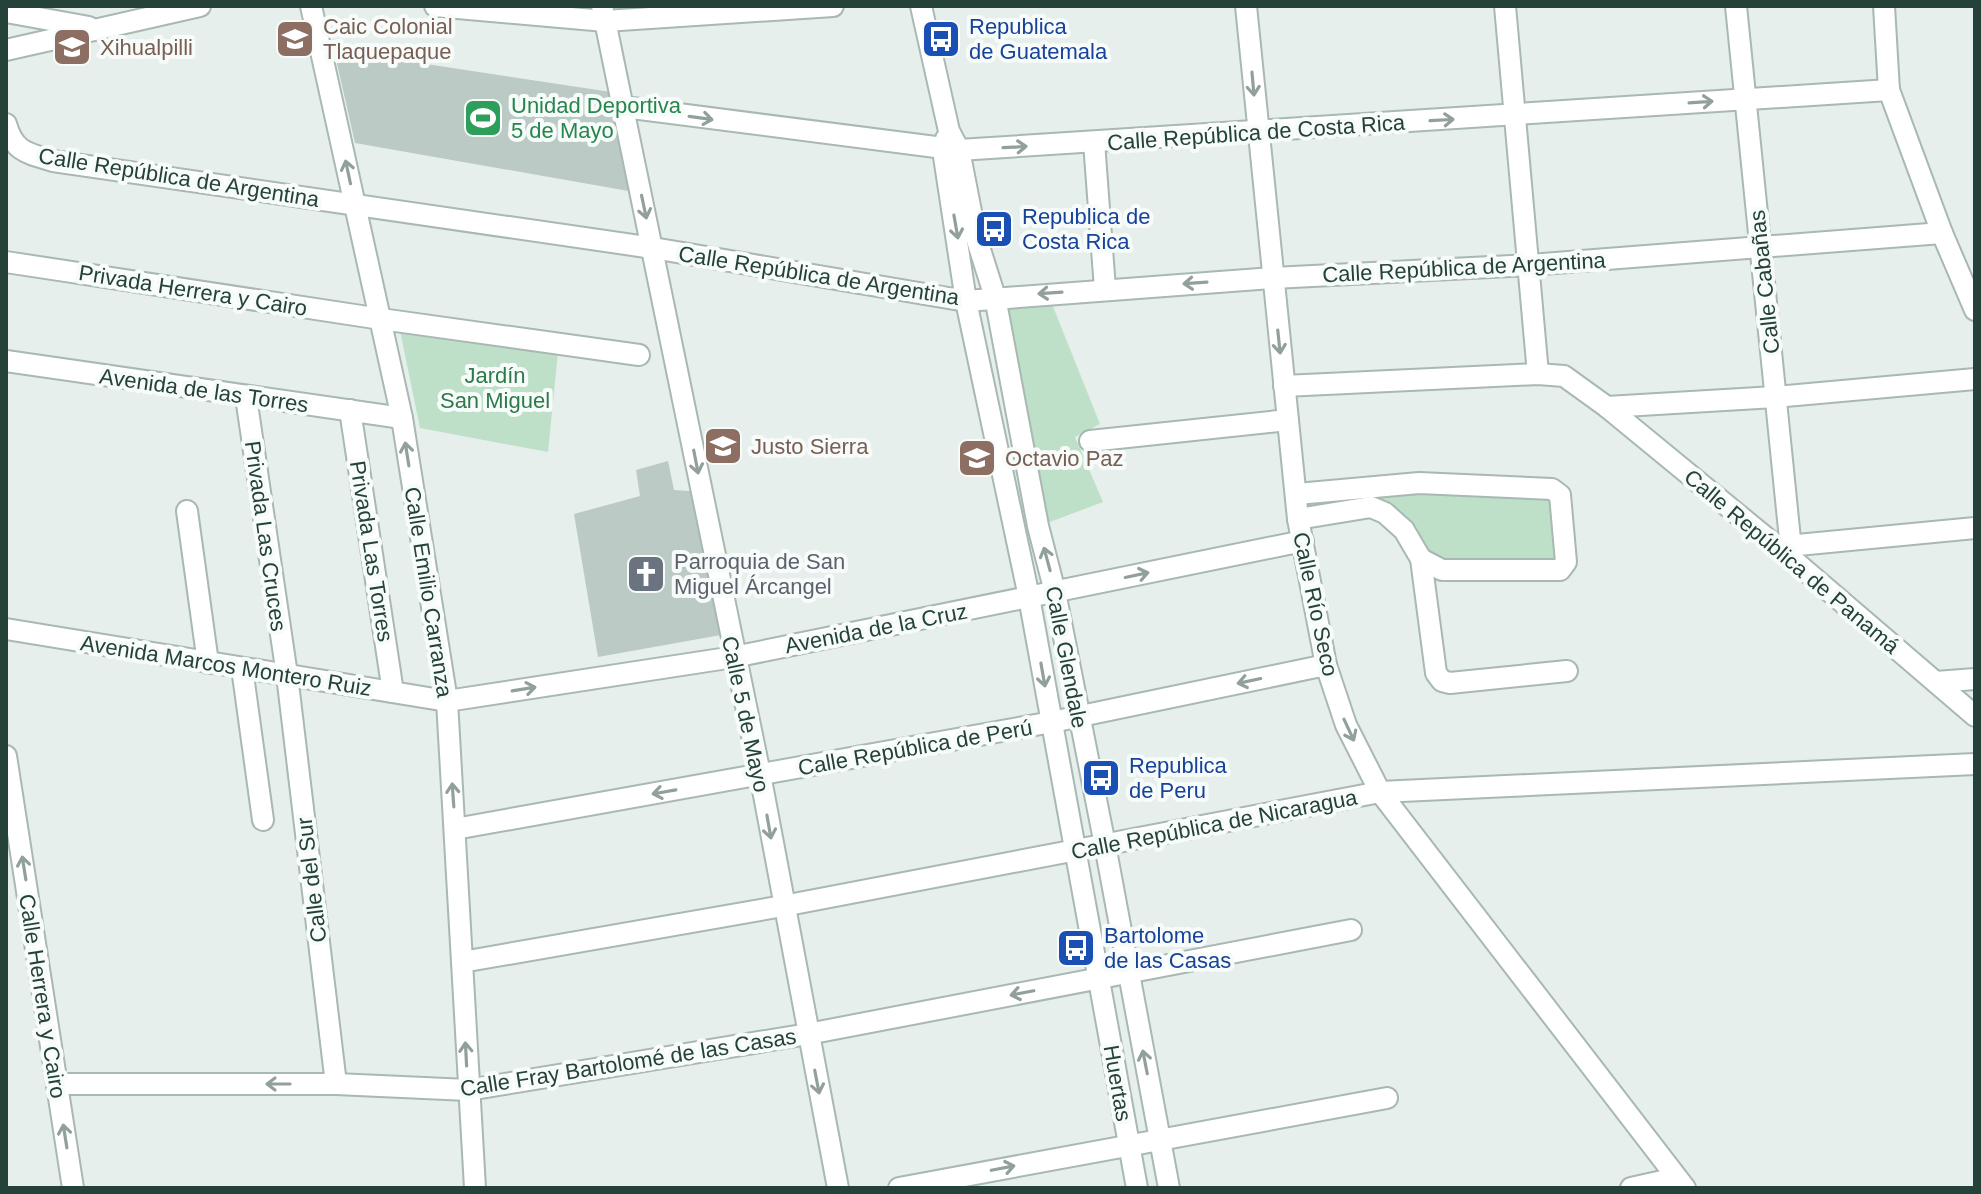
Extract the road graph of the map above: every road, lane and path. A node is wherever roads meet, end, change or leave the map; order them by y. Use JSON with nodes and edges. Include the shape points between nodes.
{"nodes":[{"id":1,"x":200,"y":6,"type":"edge"},
{"id":2,"x":311,"y":6,"type":"edge"},
{"id":3,"x":435,"y":6,"type":"edge"},
{"id":4,"x":833,"y":6,"type":"edge"},
{"id":5,"x":921,"y":6,"type":"edge"},
{"id":6,"x":1246,"y":6,"type":"edge"},
{"id":7,"x":1505,"y":6,"type":"edge"},
{"id":8,"x":1736,"y":6,"type":"edge"},
{"id":9,"x":1884,"y":6,"type":"edge"},
{"id":10,"x":6,"y":12,"type":"edge"},
{"id":11,"x":604,"y":14,"type":"edge"},
{"id":12,"x":100,"y":29,"type":"junction"},
{"id":13,"x":6,"y":50,"type":"edge"},
{"id":14,"x":1889,"y":90,"type":"junction"},
{"id":15,"x":1746,"y":99,"type":"junction"},
{"id":16,"x":624,"y":107,"type":"junction"},
{"id":17,"x":1514,"y":116,"type":"junction"},
{"id":18,"x":6,"y":124,"type":"edge"},
{"id":19,"x":1257,"y":130,"type":"junction"},
{"id":20,"x":1094,"y":142,"type":"junction"},
{"id":21,"x":950,"y":144,"type":"junction"},
{"id":22,"x":356,"y":206,"type":"junction"},
{"id":23,"x":1942,"y":233,"type":"junction"},
{"id":24,"x":1760,"y":245,"type":"junction"},
{"id":25,"x":653,"y":248,"type":"junction"},
{"id":26,"x":6,"y":262,"type":"edge"},
{"id":27,"x":1530,"y":265,"type":"junction"},
{"id":28,"x":1273,"y":278,"type":"junction"},
{"id":29,"x":1105,"y":289,"type":"junction"},
{"id":30,"x":995,"y":297,"type":"junction"},
{"id":31,"x":966,"y":301,"type":"junction"},
{"id":32,"x":1975,"y":310,"type":"edge"},
{"id":33,"x":381,"y":319,"type":"junction"},
{"id":34,"x":639,"y":355,"type":"dead end"},
{"id":35,"x":6,"y":361,"type":"edge"},
{"id":36,"x":1538,"y":374,"type":"junction"},
{"id":37,"x":1975,"y":379,"type":"edge"},
{"id":38,"x":1284,"y":386,"type":"junction"},
{"id":39,"x":246,"y":397,"type":"junction"},
{"id":40,"x":1775,"y":397,"type":"junction"},
{"id":41,"x":1607,"y":407,"type":"junction"},
{"id":42,"x":350,"y":410,"type":"junction"},
{"id":43,"x":402,"y":418,"type":"junction"},
{"id":44,"x":1288,"y":420,"type":"junction"},
{"id":45,"x":1090,"y":441,"type":"dead end"},
{"id":46,"x":1297,"y":494,"type":"junction"},
{"id":47,"x":1370,"y":498,"type":"junction"},
{"id":48,"x":187,"y":511,"type":"dead end"},
{"id":49,"x":1298,"y":519,"type":"junction"},
{"id":50,"x":1975,"y":528,"type":"edge"},
{"id":51,"x":1303,"y":541,"type":"junction"},
{"id":52,"x":1787,"y":550,"type":"junction"},
{"id":53,"x":1421,"y":559,"type":"junction"},
{"id":54,"x":1055,"y":592,"type":"junction"},
{"id":55,"x":1029,"y":597,"type":"junction"},
{"id":56,"x":6,"y":629,"type":"edge"},
{"id":57,"x":734,"y":657,"type":"junction"},
{"id":58,"x":208,"y":663,"type":"junction"},
{"id":59,"x":1326,"y":665,"type":"junction"},
{"id":60,"x":242,"y":668,"type":"junction"},
{"id":61,"x":1567,"y":671,"type":"dead end"},
{"id":62,"x":287,"y":675,"type":"junction"},
{"id":63,"x":1975,"y":679,"type":"edge"},
{"id":64,"x":1936,"y":682,"type":"junction"},
{"id":65,"x":393,"y":692,"type":"junction"},
{"id":66,"x":447,"y":701,"type":"junction"},
{"id":67,"x":1975,"y":716,"type":"edge"},
{"id":68,"x":1079,"y":717,"type":"junction"},
{"id":69,"x":1052,"y":722,"type":"junction"},
{"id":70,"x":6,"y":756,"type":"edge"},
{"id":71,"x":1975,"y":764,"type":"edge"},
{"id":72,"x":760,"y":774,"type":"junction"},
{"id":73,"x":1380,"y":792,"type":"junction"},
{"id":74,"x":263,"y":820,"type":"dead end"},
{"id":75,"x":455,"y":829,"type":"junction"},
{"id":76,"x":1105,"y":845,"type":"junction"},
{"id":77,"x":1075,"y":851,"type":"junction"},
{"id":78,"x":783,"y":906,"type":"junction"},
{"id":79,"x":1351,"y":930,"type":"dead end"},
{"id":80,"x":462,"y":962,"type":"junction"},
{"id":81,"x":1128,"y":972,"type":"junction"},
{"id":82,"x":1098,"y":978,"type":"junction"},
{"id":83,"x":808,"y":1034,"type":"junction"},
{"id":84,"x":57,"y":1084,"type":"junction"},
{"id":85,"x":336,"y":1084,"type":"junction"},
{"id":86,"x":468,"y":1090,"type":"junction"},
{"id":87,"x":1387,"y":1098,"type":"dead end"},
{"id":88,"x":1160,"y":1138,"type":"junction"},
{"id":89,"x":1129,"y":1144,"type":"junction"},
{"id":90,"x":1677,"y":1184,"type":"edge"},
{"id":91,"x":73,"y":1188,"type":"edge"},
{"id":92,"x":475,"y":1188,"type":"edge"},
{"id":93,"x":838,"y":1188,"type":"edge"},
{"id":94,"x":899,"y":1188,"type":"edge"},
{"id":95,"x":1137,"y":1188,"type":"edge"},
{"id":96,"x":1169,"y":1188,"type":"edge"},
{"id":97,"x":1631,"y":1188,"type":"edge"}],
"edges":[{"from":1,"to":12,"type":"street"},
{"from":22,"to":2,"type":"street","name":"Calle Emilio Carranza","one_way":true},
{"from":3,"to":11,"type":"street"},
{"from":4,"to":11,"type":"street"},
{"from":5,"to":21,"type":"street","name":"Calle Glendale"},
{"from":6,"to":19,"type":"street","name":"Calle Río Seco","one_way":true},
{"from":7,"to":17,"type":"street"},
{"from":8,"to":15,"type":"street","name":"Calle Cabañas"},
{"from":9,"to":14,"type":"street"},
{"from":10,"to":12,"type":"street"},
{"from":11,"to":16,"type":"street","name":"Calle 5 de Mayo"},
{"from":12,"to":13,"type":"street"},
{"from":14,"to":15,"type":"street","name":"Calle República de Costa Rica"},
{"from":14,"to":23,"type":"street"},
{"from":17,"to":15,"type":"street","name":"Calle República de Costa Rica","one_way":true},
{"from":15,"to":24,"type":"street","name":"Calle Cabañas"},
{"from":16,"to":21,"type":"street","name":"Calle República de Costa Rica","one_way":true},
{"from":16,"to":25,"type":"street","name":"Calle 5 de Mayo","one_way":true},
{"from":19,"to":17,"type":"street","name":"Calle República de Costa Rica","one_way":true},
{"from":17,"to":27,"type":"street"},
{"from":18,"to":22,"type":"street","name":"Calle República de Argentina","via":[[18,147],[53,161]]},
{"from":19,"to":20,"type":"street","name":"Calle República de Costa Rica"},
{"from":19,"to":28,"type":"street","name":"Calle Río Seco"},
{"from":21,"to":20,"type":"street","name":"Calle República de Costa Rica","one_way":true},
{"from":20,"to":29,"type":"street"},
{"from":21,"to":30,"type":"street","name":"Calle Glendale"},
{"from":21,"to":31,"type":"street","name":"Calle Glendale","one_way":true},
{"from":22,"to":25,"type":"street","name":"Calle República de Argentina"},
{"from":22,"to":33,"type":"street","name":"Calle Emilio Carranza"},
{"from":23,"to":24,"type":"street","name":"Calle República de Argentina"},
{"from":23,"to":32,"type":"street"},
{"from":24,"to":27,"type":"street","name":"Calle República de Argentina"},
{"from":24,"to":40,"type":"street","name":"Calle Cabañas"},
{"from":25,"to":31,"type":"street","name":"Calle República de Argentina"},
{"from":25,"to":57,"type":"street","name":"Calle 5 de Mayo","one_way":true},
{"from":26,"to":33,"type":"street","name":"Privada Herrera y Cairo"},
{"from":27,"to":28,"type":"street","name":"Calle República de Argentina"},
{"from":27,"to":36,"type":"street"},
{"from":28,"to":29,"type":"street","name":"Calle República de Argentina","one_way":true},
{"from":28,"to":38,"type":"street","name":"Calle Río Seco","one_way":true},
{"from":29,"to":30,"type":"street","name":"Calle República de Argentina","one_way":true},
{"from":30,"to":31,"type":"street","name":"Calle República de Argentina"},
{"from":54,"to":30,"type":"street","name":"Calle Glendale","one_way":true},
{"from":31,"to":55,"type":"street","name":"Calle Glendale"},
{"from":33,"to":34,"type":"street"},
{"from":33,"to":43,"type":"street","name":"Calle Emilio Carranza"},
{"from":35,"to":39,"type":"street","name":"Avenida de las Torres"},
{"from":36,"to":38,"type":"street","name":"Calle República de Panamá"},
{"from":36,"to":41,"type":"street","name":"Calle República de Panamá","via":[[1564,376]]},
{"from":37,"to":40,"type":"street"},
{"from":38,"to":44,"type":"street","name":"Calle Río Seco"},
{"from":39,"to":42,"type":"street","name":"Avenida de las Torres"},
{"from":39,"to":62,"type":"street","name":"Privada Las Cruces"},
{"from":40,"to":41,"type":"street"},
{"from":40,"to":52,"type":"street","name":"Calle Cabañas"},
{"from":41,"to":52,"type":"street","name":"Calle República de Panamá"},
{"from":42,"to":43,"type":"street","name":"Avenida de las Torres"},
{"from":42,"to":65,"type":"street","name":"Privada Las Torres"},
{"from":66,"to":43,"type":"street","name":"Calle Emilio Carranza","one_way":true},
{"from":44,"to":45,"type":"street"},
{"from":44,"to":46,"type":"street","name":"Calle Río Seco"},
{"from":46,"to":47,"type":"street"},
{"from":46,"to":49,"type":"street","name":"Calle Río Seco"},
{"from":47,"to":49,"type":"street"},
{"from":47,"to":53,"type":"street","via":[[1404,530]]},
{"from":47,"to":53,"type":"street","via":[[1419,483],[1552,489],[1560,495],[1566,562],[1560,570],[1442,570]]},
{"from":48,"to":58,"type":"street"},
{"from":49,"to":51,"type":"street","name":"Calle Río Seco"},
{"from":50,"to":52,"type":"street"},
{"from":54,"to":51,"type":"street","name":"Avenida de la Cruz","one_way":true},
{"from":51,"to":59,"type":"street","name":"Calle Río Seco"},
{"from":52,"to":64,"type":"street","name":"Calle República de Panamá"},
{"from":53,"to":61,"type":"street","via":[[1436,673],[1442,681]]},
{"from":54,"to":55,"type":"street","name":"Avenida de la Cruz"},
{"from":54,"to":68,"type":"street","name":"Calle Glendale"},
{"from":55,"to":57,"type":"street","name":"Avenida de la Cruz"},
{"from":55,"to":69,"type":"street","name":"Calle Glendale","one_way":true},
{"from":56,"to":58,"type":"street","name":"Avenida Marcos Montero Ruiz"},
{"from":66,"to":57,"type":"street","name":"Avenida de la Cruz","one_way":true},
{"from":57,"to":72,"type":"street","name":"Calle 5 de Mayo"},
{"from":58,"to":60,"type":"street","name":"Avenida Marcos Montero Ruiz"},
{"from":59,"to":68,"type":"street","name":"Calle República de Perú","one_way":true},
{"from":59,"to":73,"type":"street","name":"Calle Río Seco","one_way":true,"via":[[1346,725]]},
{"from":60,"to":62,"type":"street","name":"Avenida Marcos Montero Ruiz"},
{"from":60,"to":74,"type":"street"},
{"from":62,"to":65,"type":"street","name":"Avenida Marcos Montero Ruiz"},
{"from":62,"to":85,"type":"street","name":"Calle del Sur"},
{"from":63,"to":64,"type":"street"},
{"from":64,"to":67,"type":"street","name":"Calle República de Panamá"},
{"from":65,"to":66,"type":"street","name":"Avenida Marcos Montero Ruiz"},
{"from":75,"to":66,"type":"street","name":"Calle Emilio Carranza","one_way":true},
{"from":68,"to":69,"type":"street","name":"Calle República de Perú"},
{"from":68,"to":76,"type":"street","name":"Calle Glendale"},
{"from":69,"to":72,"type":"street","name":"Calle República de Perú"},
{"from":69,"to":77,"type":"street","name":"Calle Glendale"},
{"from":84,"to":70,"type":"street","name":"Calle Herrera y Cairo","one_way":true},
{"from":71,"to":73,"type":"street","name":"Calle República de Nicaragua"},
{"from":72,"to":75,"type":"street","name":"Calle República de Perú","one_way":true},
{"from":72,"to":78,"type":"street","name":"Calle 5 de Mayo","one_way":true},
{"from":73,"to":76,"type":"street","name":"Calle República de Nicaragua"},
{"from":73,"to":90,"type":"street","name":"Calle Río Seco"},
{"from":75,"to":80,"type":"street","name":"Calle Emilio Carranza"},
{"from":76,"to":77,"type":"street","name":"Calle República de Nicaragua"},
{"from":76,"to":81,"type":"street","name":"Calle Glendale"},
{"from":77,"to":78,"type":"street","name":"Calle República de Nicaragua"},
{"from":77,"to":82,"type":"street","name":"Calle Glendale"},
{"from":78,"to":80,"type":"street","name":"Calle República de Nicaragua"},
{"from":78,"to":83,"type":"street","name":"Calle 5 de Mayo"},
{"from":79,"to":81,"type":"street","name":"Calle Fray Bartolomé de las Casas"},
{"from":86,"to":80,"type":"street","name":"Calle Emilio Carranza","one_way":true},
{"from":81,"to":82,"type":"street","name":"Calle Fray Bartolomé de las Casas"},
{"from":88,"to":81,"type":"street","name":"Calle Glendale","one_way":true},
{"from":82,"to":83,"type":"street","name":"Calle Fray Bartolomé de las Casas","one_way":true},
{"from":82,"to":89,"type":"street","name":"Huertas"},
{"from":83,"to":86,"type":"street","name":"Calle Fray Bartolomé de las Casas"},
{"from":83,"to":93,"type":"street","name":"Calle 5 de Mayo","one_way":true},
{"from":85,"to":84,"type":"street","name":"Calle Fray Bartolomé de las Casas","one_way":true},
{"from":91,"to":84,"type":"street","name":"Calle Herrera y Cairo","one_way":true},
{"from":85,"to":86,"type":"street","name":"Calle Fray Bartolomé de las Casas"},
{"from":86,"to":92,"type":"street","name":"Calle Emilio Carranza"},
{"from":87,"to":88,"type":"street"},
{"from":88,"to":89,"type":"street"},
{"from":88,"to":96,"type":"street","name":"Calle Glendale"},
{"from":94,"to":89,"type":"street","one_way":true},
{"from":89,"to":95,"type":"street","name":"Huertas"},
{"from":90,"to":97,"type":"street"}]}
